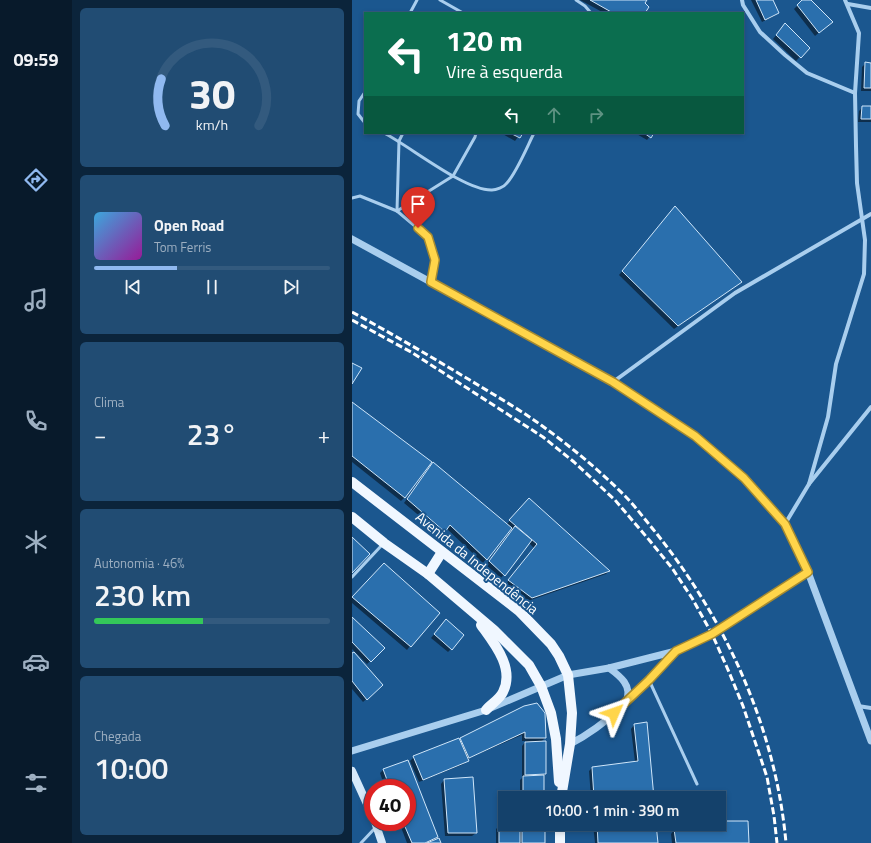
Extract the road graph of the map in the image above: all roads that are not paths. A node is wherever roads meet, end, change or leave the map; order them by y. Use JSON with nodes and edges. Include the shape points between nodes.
{"nodes":[{"id":1,"x":417,"y":0,"type":"edge"},
{"id":2,"x":440,"y":0,"type":"edge"},
{"id":3,"x":576,"y":0,"type":"edge"},
{"id":4,"x":742,"y":0,"type":"edge"},
{"id":5,"x":845,"y":0,"type":"edge"},
{"id":6,"x":848,"y":4,"type":"junction"},
{"id":7,"x":871,"y":8,"type":"edge"},
{"id":8,"x":411,"y":12,"type":"edge"},
{"id":9,"x":461,"y":12,"type":"edge"},
{"id":10,"x":590,"y":12,"type":"edge"},
{"id":11,"x":855,"y":93,"type":"junction"},
{"id":12,"x":364,"y":94,"type":"edge"},
{"id":13,"x":364,"y":122,"type":"edge"},
{"id":14,"x":386,"y":134,"type":"edge"},
{"id":15,"x":402,"y":134,"type":"edge"},
{"id":16,"x":476,"y":134,"type":"edge"},
{"id":17,"x":534,"y":134,"type":"edge"},
{"id":18,"x":399,"y":141,"type":"junction"},
{"id":19,"x":453,"y":176,"type":"junction"},
{"id":20,"x":352,"y":198,"type":"edge"},
{"id":21,"x":397,"y":211,"type":"junction"},
{"id":22,"x":871,"y":214,"type":"edge"},
{"id":23,"x":862,"y":219,"type":"junction"},
{"id":24,"x":352,"y":239,"type":"edge"},
{"id":25,"x":431,"y":282,"type":"junction"},
{"id":26,"x":613,"y":382,"type":"junction"},
{"id":27,"x":871,"y":406,"type":"edge"},
{"id":28,"x":352,"y":482,"type":"edge"},
{"id":29,"x":809,"y":484,"type":"junction"},
{"id":30,"x":352,"y":517,"type":"edge"},
{"id":31,"x":785,"y":524,"type":"junction"},
{"id":32,"x":384,"y":543,"type":"junction"},
{"id":33,"x":442,"y":552,"type":"junction"},
{"id":34,"x":808,"y":572,"type":"junction"},
{"id":35,"x":428,"y":574,"type":"junction"},
{"id":36,"x":352,"y":577,"type":"edge"},
{"id":37,"x":475,"y":615,"type":"junction"},
{"id":38,"x":676,"y":651,"type":"junction"},
{"id":39,"x":609,"y":668,"type":"junction"},
{"id":40,"x":568,"y":675,"type":"junction"},
{"id":41,"x":649,"y":680,"type":"junction"},
{"id":42,"x":541,"y":686,"type":"junction"},
{"id":43,"x":625,"y":703,"type":"junction"},
{"id":44,"x":858,"y":706,"type":"junction"},
{"id":45,"x":871,"y":708,"type":"edge"},
{"id":46,"x":486,"y":710,"type":"junction"},
{"id":47,"x":871,"y":741,"type":"edge"},
{"id":48,"x":570,"y":744,"type":"junction"},
{"id":49,"x":352,"y":751,"type":"edge"},
{"id":50,"x":352,"y":770,"type":"edge"},
{"id":51,"x":697,"y":784,"type":"dead end"},
{"id":52,"x":560,"y":791,"type":"edge"},
{"id":53,"x":562,"y":791,"type":"edge"},
{"id":54,"x":364,"y":797,"type":"edge"},
{"id":55,"x":370,"y":831,"type":"edge"},
{"id":56,"x":378,"y":831,"type":"edge"},
{"id":57,"x":560,"y":831,"type":"edge"},
{"id":58,"x":361,"y":843,"type":"edge"},
{"id":59,"x":382,"y":843,"type":"edge"},
{"id":60,"x":560,"y":843,"type":"edge"}],
"edges":[{"from":1,"to":8,"type":"lane"},
{"from":2,"to":9,"type":"lane"},
{"from":3,"to":10,"type":"lane"},
{"from":4,"to":11,"type":"street","via":[[760,32],[806,73]]},
{"from":5,"to":6,"type":"street"},
{"from":6,"to":7,"type":"street"},
{"from":6,"to":11,"type":"street","via":[[859,33]]},
{"from":11,"to":23,"type":"street","via":[[857,183]]},
{"from":12,"to":13,"type":"lane","via":[[358,114]]},
{"from":14,"to":18,"type":"lane"},
{"from":15,"to":18,"type":"lane"},
{"from":16,"to":19,"type":"lane"},
{"from":17,"to":19,"type":"lane","via":[[506,185],[494,191],[479,188]]},
{"from":18,"to":19,"type":"lane"},
{"from":18,"to":21,"type":"lane"},
{"from":19,"to":21,"type":"lane"},
{"from":20,"to":21,"type":"lane","via":[[360,196]]},
{"from":21,"to":25,"type":"lane","via":[[428,237],[435,260]]},
{"from":22,"to":23,"type":"street"},
{"from":23,"to":26,"type":"street","via":[[735,293]]},
{"from":23,"to":29,"type":"street","via":[[865,240],[864,274],[836,364],[828,417]]},
{"from":24,"to":25,"type":"street"},
{"from":25,"to":26,"type":"street"},
{"from":26,"to":31,"type":"street","via":[[695,436],[744,478]]},
{"from":27,"to":29,"type":"street"},
{"from":28,"to":33,"type":"main road","name":"Avenida da Independência"},
{"from":29,"to":31,"type":"street"},
{"from":30,"to":32,"type":"main road","name":"Avenida da Independência"},
{"from":31,"to":34,"type":"street"},
{"from":32,"to":35,"type":"main road","name":"Avenida da Independência"},
{"from":32,"to":36,"type":"lane"},
{"from":33,"to":35,"type":"main road"},
{"from":33,"to":40,"type":"main road","name":"Avenida da Independência","via":[[519,611],[551,644]]},
{"from":34,"to":38,"type":"street","via":[[712,634]]},
{"from":34,"to":44,"type":"street"},
{"from":35,"to":37,"type":"main road","name":"Avenida da Independência"},
{"from":37,"to":42,"type":"main road","name":"Avenida da Independência","via":[[529,665]]},
{"from":37,"to":46,"type":"main road","via":[[503,660],[506,674],[502,694]]},
{"from":38,"to":39,"type":"street"},
{"from":38,"to":41,"type":"street"},
{"from":39,"to":40,"type":"street"},
{"from":39,"to":43,"type":"street","via":[[619,675],[627,688],[628,696]]},
{"from":40,"to":42,"type":"street"},
{"from":40,"to":48,"type":"main road","name":"Avenida da Independência","via":[[572,713]]},
{"from":41,"to":43,"type":"street"},
{"from":41,"to":51,"type":"lane"},
{"from":42,"to":46,"type":"street"},
{"from":42,"to":52,"type":"main road","name":"Avenida da Independência","via":[[551,713]]},
{"from":43,"to":48,"type":"street","via":[[600,725]]},
{"from":44,"to":45,"type":"street"},
{"from":44,"to":47,"type":"street"},
{"from":46,"to":49,"type":"street"},
{"from":48,"to":53,"type":"main road","name":"Avenida da Independência"},
{"from":50,"to":54,"type":"main road"},
{"from":55,"to":58,"type":"lane"},
{"from":56,"to":59,"type":"main road"},
{"from":57,"to":60,"type":"main road"}]}
